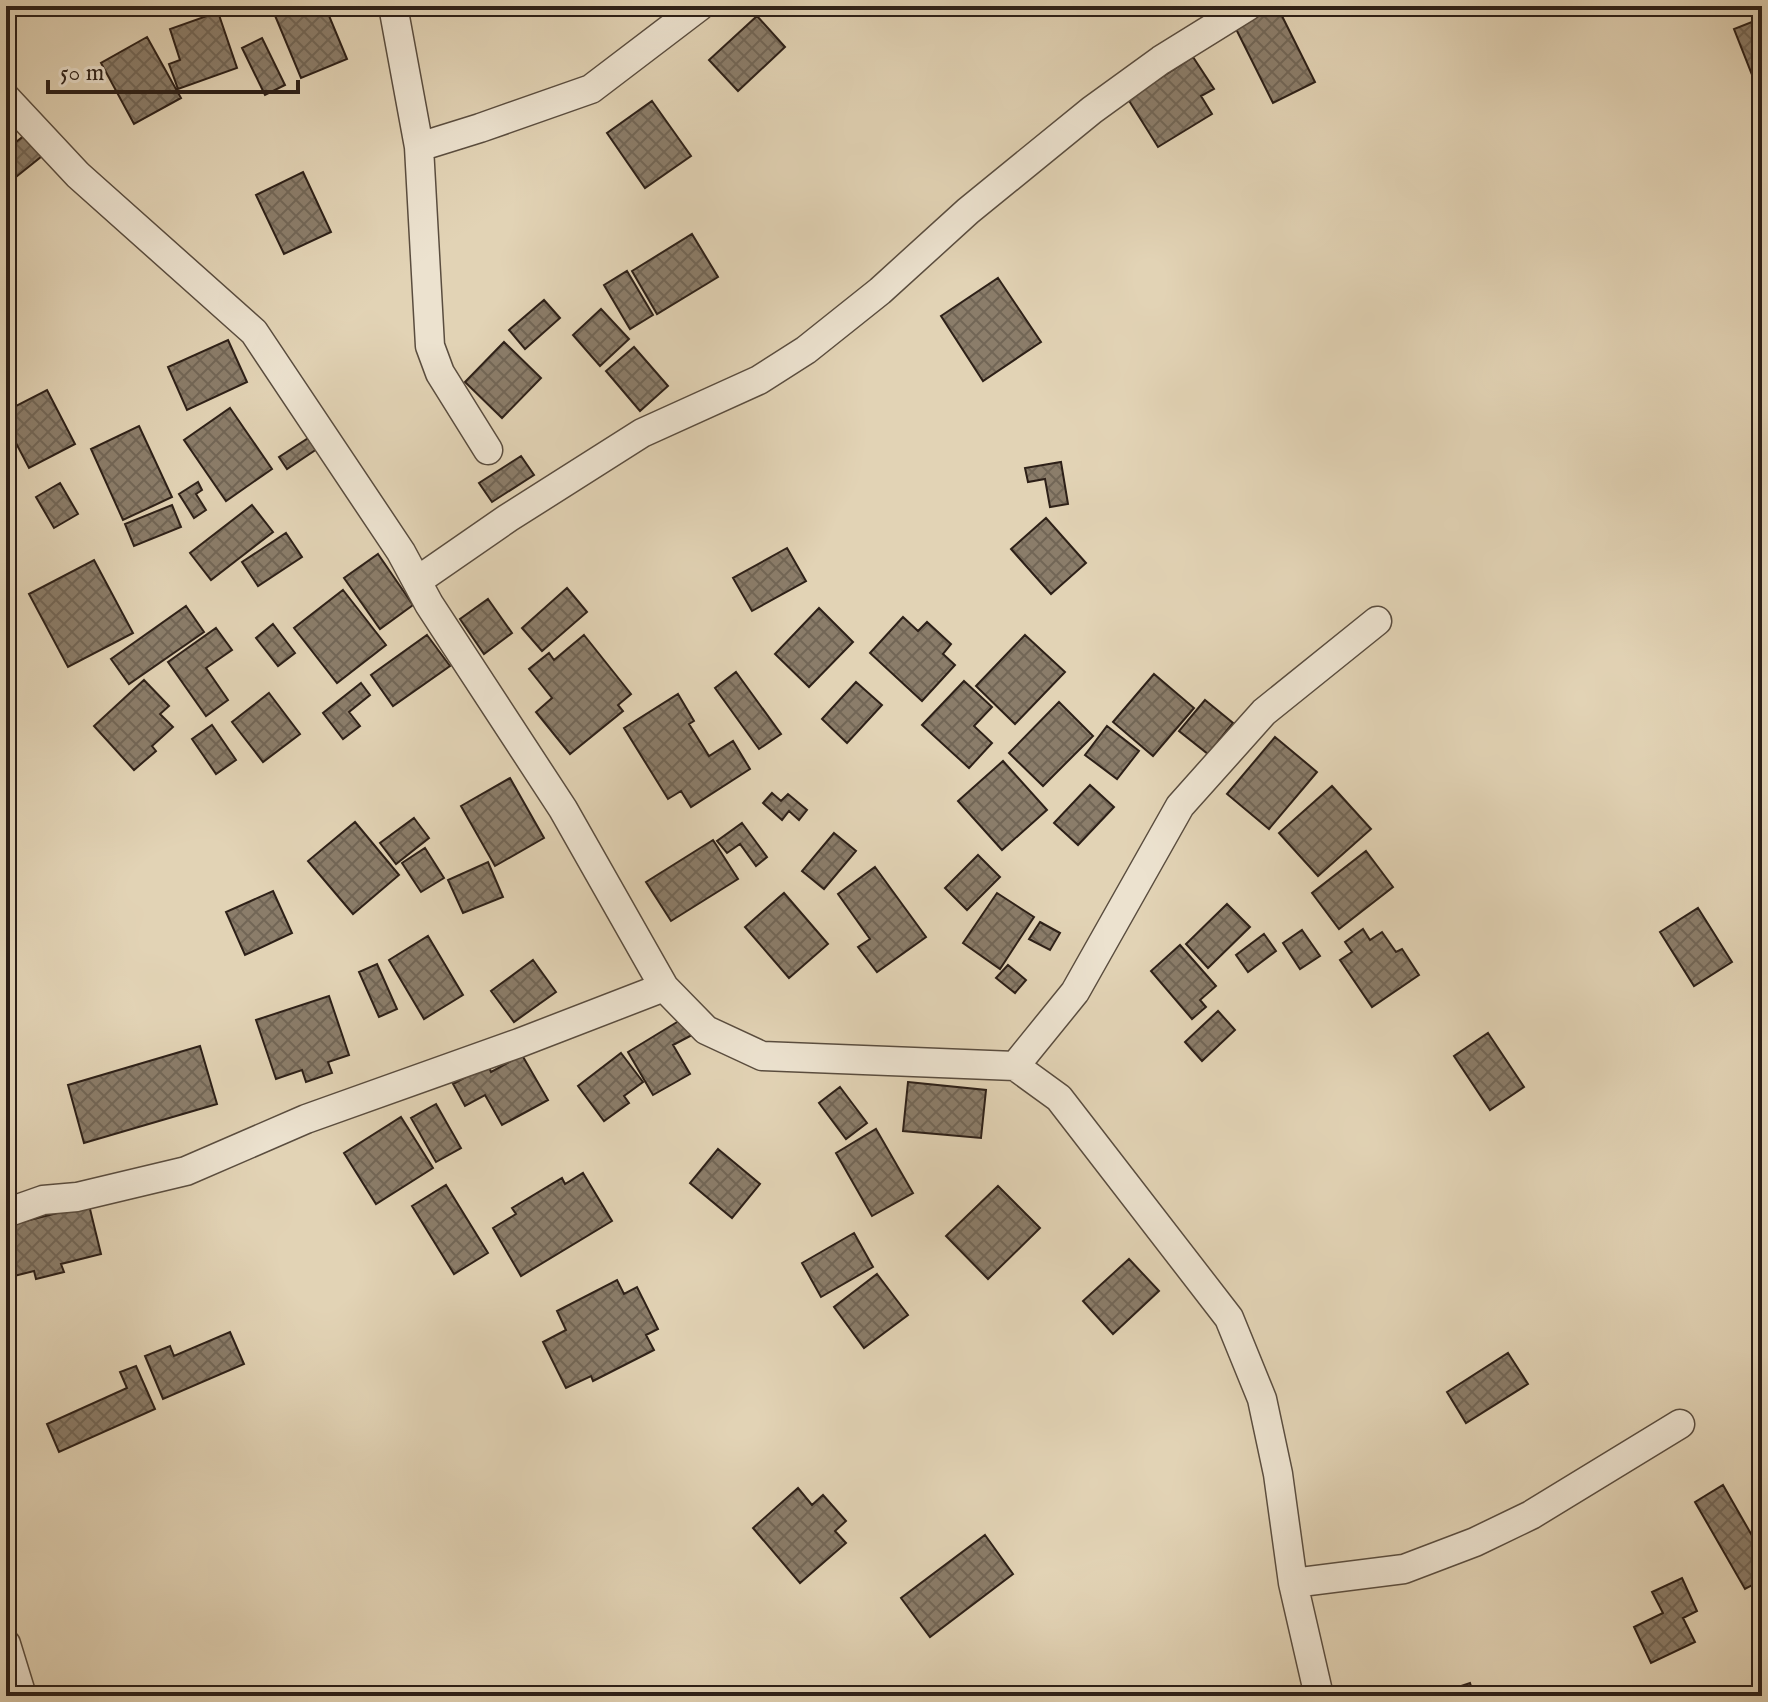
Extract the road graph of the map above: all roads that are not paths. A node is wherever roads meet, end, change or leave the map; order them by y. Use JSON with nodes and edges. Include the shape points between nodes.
{"nodes":[{"id":1,"x":393,"y":6,"type":"edge"},
{"id":2,"x":700,"y":6,"type":"edge"},
{"id":3,"x":1248,"y":6,"type":"edge"},
{"id":4,"x":6,"y":98,"type":"edge"},
{"id":5,"x":419,"y":147,"type":"junction"},
{"id":6,"x":488,"y":450,"type":"dead end"},
{"id":7,"x":417,"y":581,"type":"junction"},
{"id":8,"x":1377,"y":621,"type":"dead end"},
{"id":9,"x":664,"y":987,"type":"junction"},
{"id":10,"x":1015,"y":1066,"type":"junction"},
{"id":11,"x":6,"y":1213,"type":"edge"},
{"id":12,"x":1680,"y":1424,"type":"dead end"},
{"id":13,"x":1293,"y":1583,"type":"junction"},
{"id":14,"x":6,"y":1644,"type":"edge"},
{"id":15,"x":22,"y":1696,"type":"edge"},
{"id":16,"x":1319,"y":1696,"type":"edge"}],
"edges":[{"from":1,"to":5,"type":"street"},
{"from":2,"to":5,"type":"street","via":[[591,89]]},
{"from":3,"to":7,"type":"street","via":[[1092,110],[806,350],[759,380],[642,433]]},
{"from":4,"to":7,"type":"street","via":[[78,175],[254,332]]},
{"from":5,"to":6,"type":"street","via":[[430,346],[440,373]]},
{"from":7,"to":9,"type":"street","via":[[563,809]]},
{"from":8,"to":10,"type":"street","via":[[1264,712],[1180,806],[1075,992]]},
{"from":9,"to":10,"type":"street","via":[[706,1030],[762,1056]]},
{"from":9,"to":11,"type":"street","via":[[306,1119],[186,1171],[43,1200]]},
{"from":10,"to":13,"type":"street","via":[[1059,1098],[1229,1318],[1262,1399]]},
{"from":12,"to":13,"type":"street","via":[[1531,1515],[1475,1542],[1404,1569]]},
{"from":13,"to":16,"type":"street"},
{"from":14,"to":15,"type":"street"}]}
